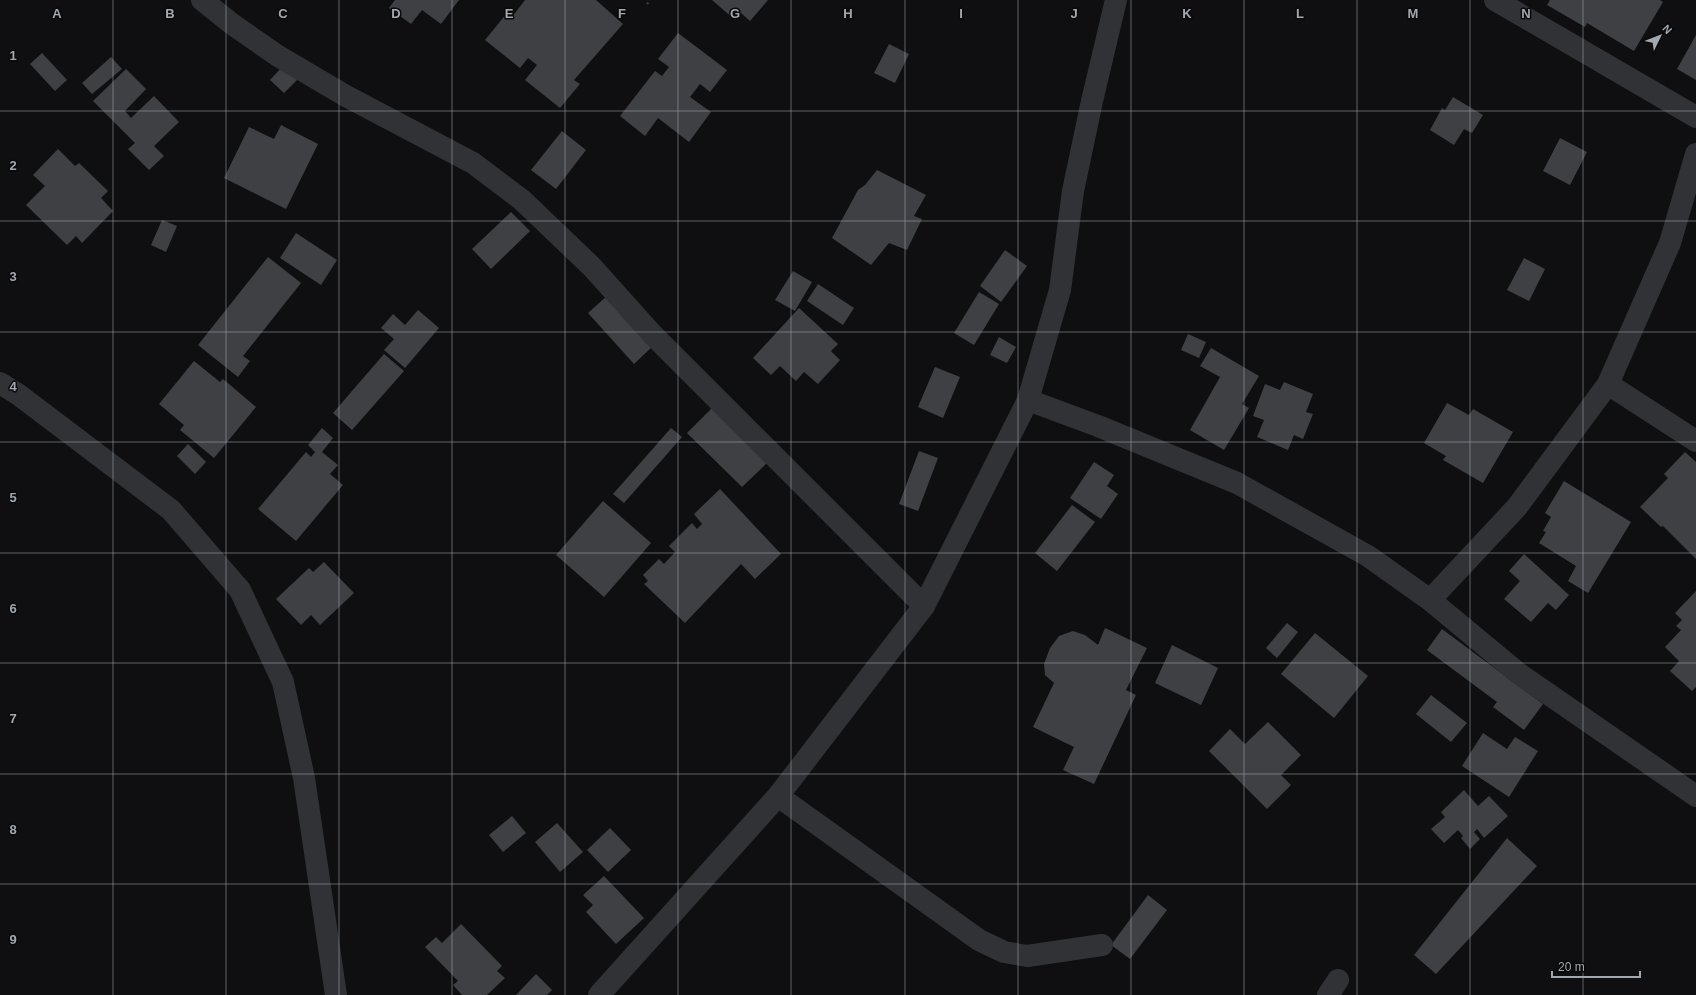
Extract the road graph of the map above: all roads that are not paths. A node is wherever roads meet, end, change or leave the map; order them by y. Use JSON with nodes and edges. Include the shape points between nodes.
{"nodes":[{"id":1,"x":202,"y":0,"type":"edge"},
{"id":2,"x":1116,"y":0,"type":"edge"},
{"id":3,"x":1495,"y":0,"type":"edge"},
{"id":4,"x":1696,"y":117,"type":"edge"},
{"id":5,"x":1696,"y":154,"type":"edge"},
{"id":6,"x":0,"y":383,"type":"edge"},
{"id":7,"x":1608,"y":384,"type":"junction"},
{"id":8,"x":1028,"y":400,"type":"junction"},
{"id":9,"x":1696,"y":441,"type":"edge"},
{"id":10,"x":1430,"y":600,"type":"junction"},
{"id":11,"x":924,"y":606,"type":"junction"},
{"id":12,"x":778,"y":796,"type":"junction"},
{"id":13,"x":1696,"y":796,"type":"edge"},
{"id":14,"x":1102,"y":945,"type":"dead end"},
{"id":15,"x":336,"y":995,"type":"edge"},
{"id":16,"x":599,"y":995,"type":"edge"}],
"edges":[{"from":1,"to":11,"type":"street","via":[[278,56],[346,96],[473,163],[522,200],[592,267],[653,335]]},
{"from":2,"to":8,"type":"street","via":[[1073,191],[1060,290]]},
{"from":3,"to":4,"type":"street"},
{"from":5,"to":7,"type":"street","via":[[1670,243]]},
{"from":6,"to":15,"type":"street","via":[[171,510],[240,590],[284,682],[304,778]]},
{"from":7,"to":9,"type":"street"},
{"from":7,"to":10,"type":"street","via":[[1517,507]]},
{"from":8,"to":10,"type":"street","via":[[1237,483],[1368,556]]},
{"from":8,"to":11,"type":"street"},
{"from":10,"to":13,"type":"street","via":[[1518,673]]},
{"from":11,"to":12,"type":"street"},
{"from":12,"to":14,"type":"street","via":[[933,908],[985,943],[1004,952],[1027,956]]},
{"from":12,"to":16,"type":"street"}]}
